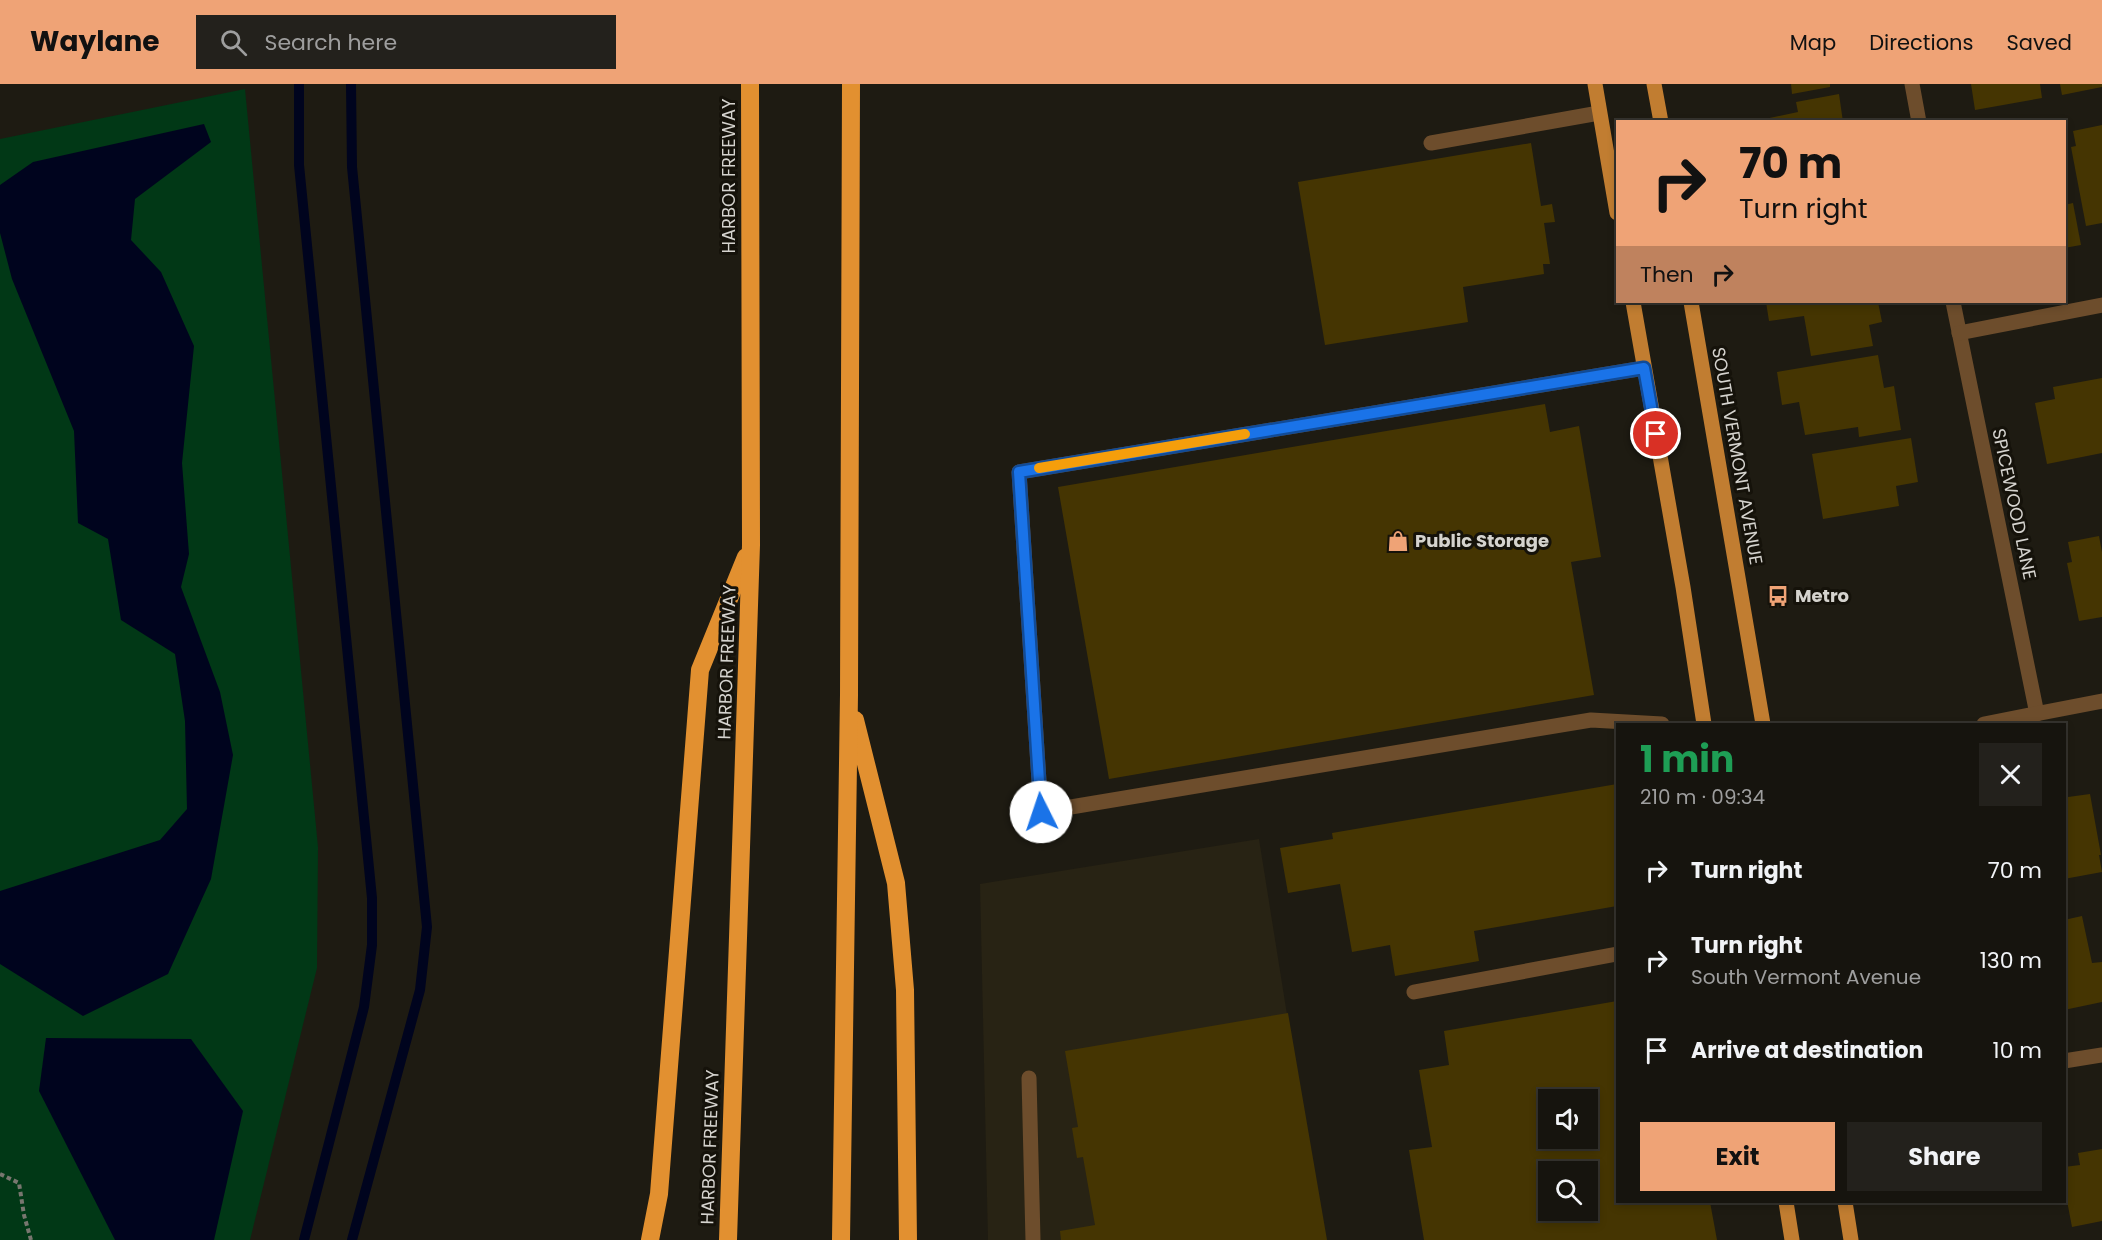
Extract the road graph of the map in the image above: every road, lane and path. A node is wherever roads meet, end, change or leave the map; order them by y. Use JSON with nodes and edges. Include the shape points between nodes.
{"nodes":[{"id":1,"x":750,"y":84,"type":"edge"},
{"id":2,"x":851,"y":84,"type":"edge"},
{"id":3,"x":1594,"y":84,"type":"edge"},
{"id":4,"x":1654,"y":84,"type":"edge"},
{"id":5,"x":1912,"y":84,"type":"edge"},
{"id":6,"x":1599,"y":112,"type":"junction"},
{"id":7,"x":1661,"y":120,"type":"edge"},
{"id":8,"x":1919,"y":120,"type":"edge"},
{"id":9,"x":1431,"y":143,"type":"dead end"},
{"id":10,"x":1616,"y":207,"type":"edge"},
{"id":11,"x":1633,"y":303,"type":"edge"},
{"id":12,"x":1691,"y":303,"type":"edge"},
{"id":13,"x":1953,"y":303,"type":"edge"},
{"id":14,"x":2102,"y":305,"type":"edge"},
{"id":15,"x":1959,"y":333,"type":"junction"},
{"id":16,"x":1644,"y":368,"type":"junction"},
{"id":17,"x":751,"y":545,"type":"junction"},
{"id":18,"x":849,"y":695,"type":"junction"},
{"id":19,"x":2102,"y":701,"type":"edge"},
{"id":20,"x":2037,"y":714,"type":"junction"},
{"id":21,"x":1644,"y":723,"type":"edge"},
{"id":22,"x":1704,"y":723,"type":"edge"},
{"id":23,"x":1763,"y":723,"type":"edge"},
{"id":24,"x":1989,"y":723,"type":"edge"},
{"id":25,"x":1616,"y":954,"type":"edge"},
{"id":26,"x":1414,"y":992,"type":"dead end"},
{"id":27,"x":2102,"y":1055,"type":"edge"},
{"id":28,"x":2066,"y":1061,"type":"edge"},
{"id":29,"x":1029,"y":1078,"type":"dead end"},
{"id":30,"x":0,"y":1174,"type":"edge"},
{"id":31,"x":1786,"y":1203,"type":"edge"},
{"id":32,"x":1845,"y":1203,"type":"edge"},
{"id":33,"x":31,"y":1240,"type":"edge"},
{"id":34,"x":650,"y":1240,"type":"edge"},
{"id":35,"x":728,"y":1240,"type":"edge"},
{"id":36,"x":842,"y":1240,"type":"edge"},
{"id":37,"x":908,"y":1240,"type":"edge"},
{"id":38,"x":1033,"y":1240,"type":"edge"},
{"id":39,"x":1792,"y":1240,"type":"edge"},
{"id":40,"x":1851,"y":1240,"type":"edge"}],
"edges":[{"from":1,"to":17,"type":"highway","name":"HARBOR FREEWAY"},
{"from":2,"to":18,"type":"highway"},
{"from":3,"to":6,"type":"main road"},
{"from":4,"to":7,"type":"main road"},
{"from":5,"to":8,"type":"street"},
{"from":6,"to":9,"type":"street"},
{"from":6,"to":10,"type":"main road"},
{"from":11,"to":16,"type":"main road"},
{"from":12,"to":23,"type":"main road","name":"SOUTH VERMONT AVENUE"},
{"from":13,"to":15,"type":"street","name":"SPICEWOOD LANE"},
{"from":14,"to":15,"type":"street"},
{"from":15,"to":20,"type":"street","name":"SPICEWOOD LANE"},
{"from":16,"to":21,"type":"street","via":[[1019,472],[1041,812],[1591,720]]},
{"from":16,"to":22,"type":"main road"},
{"from":17,"to":34,"type":"highway","via":[[700,670],[659,1194]]},
{"from":17,"to":35,"type":"highway","name":"HARBOR FREEWAY"},
{"from":18,"to":36,"type":"highway"},
{"from":18,"to":37,"type":"highway","via":[[896,883],[905,990]]},
{"from":19,"to":20,"type":"street"},
{"from":20,"to":24,"type":"street"},
{"from":25,"to":26,"type":"street"},
{"from":27,"to":28,"type":"street"},
{"from":29,"to":38,"type":"street"},
{"from":30,"to":33,"type":"path","via":[[19,1183]]},
{"from":31,"to":39,"type":"main road"},
{"from":32,"to":40,"type":"main road"}]}
